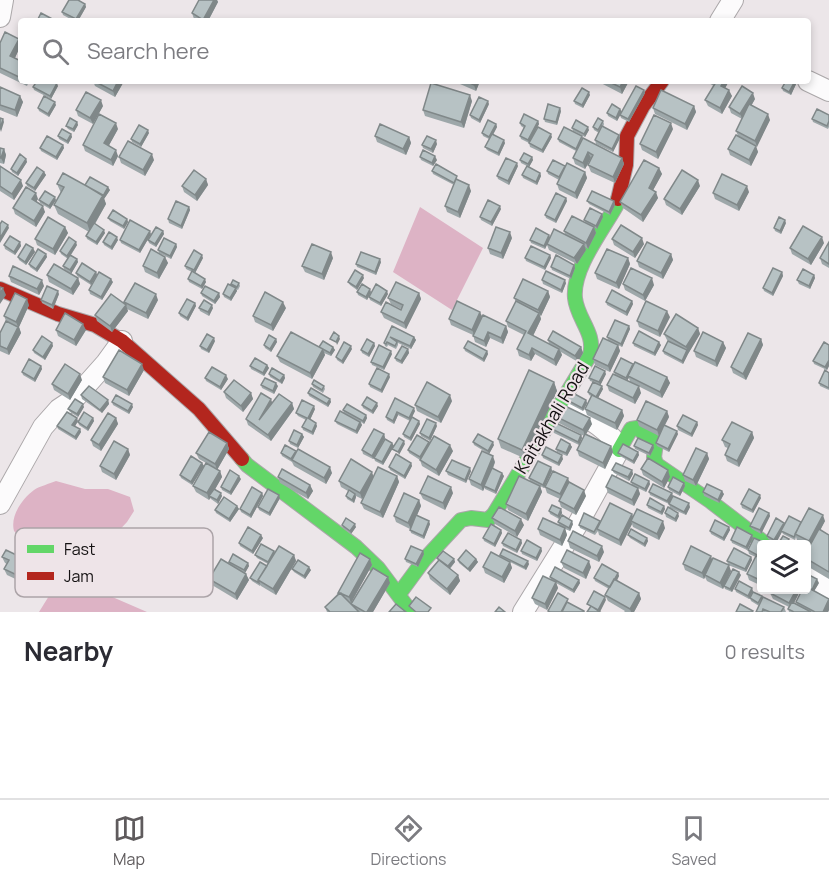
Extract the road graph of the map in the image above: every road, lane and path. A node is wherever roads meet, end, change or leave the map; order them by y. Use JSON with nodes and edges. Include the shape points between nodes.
{"nodes":[{"id":1,"x":3,"y":0,"type":"edge"},
{"id":2,"x":733,"y":0,"type":"edge"},
{"id":3,"x":0,"y":17,"type":"edge"},
{"id":4,"x":722,"y":18,"type":"edge"},
{"id":5,"x":811,"y":82,"type":"edge"},
{"id":6,"x":660,"y":84,"type":"edge"},
{"id":7,"x":829,"y":91,"type":"edge"},
{"id":8,"x":0,"y":289,"type":"edge"},
{"id":9,"x":122,"y":341,"type":"junction"},
{"id":10,"x":560,"y":403,"type":"junction"},
{"id":11,"x":619,"y":450,"type":"junction"},
{"id":12,"x":0,"y":504,"type":"edge"},
{"id":13,"x":761,"y":540,"type":"edge"},
{"id":14,"x":811,"y":576,"type":"edge"},
{"id":15,"x":829,"y":588,"type":"edge"},
{"id":16,"x":399,"y":594,"type":"junction"},
{"id":17,"x":411,"y":612,"type":"edge"},
{"id":18,"x":522,"y":612,"type":"edge"}],
"edges":[{"from":1,"to":3,"type":"street"},
{"from":2,"to":4,"type":"street"},
{"from":5,"to":7,"type":"street"},
{"from":6,"to":10,"type":"street","name":"Kaitakhali Road","via":[[642,106],[627,136],[626,165],[616,206],[576,277],[575,300],[593,345]]},
{"from":8,"to":9,"type":"street","via":[[95,325]]},
{"from":9,"to":12,"type":"street","via":[[74,399],[43,427]]},
{"from":9,"to":16,"type":"street","via":[[200,409],[247,465],[356,547]]},
{"from":10,"to":11,"type":"street","via":[[605,432]]},
{"from":10,"to":16,"type":"street","name":"Kaitakhali Road","via":[[494,514],[488,520],[461,520]]},
{"from":11,"to":13,"type":"street","via":[[636,428],[656,443],[656,464]]},
{"from":11,"to":18,"type":"street"},
{"from":14,"to":15,"type":"street"},
{"from":16,"to":17,"type":"street"}]}
